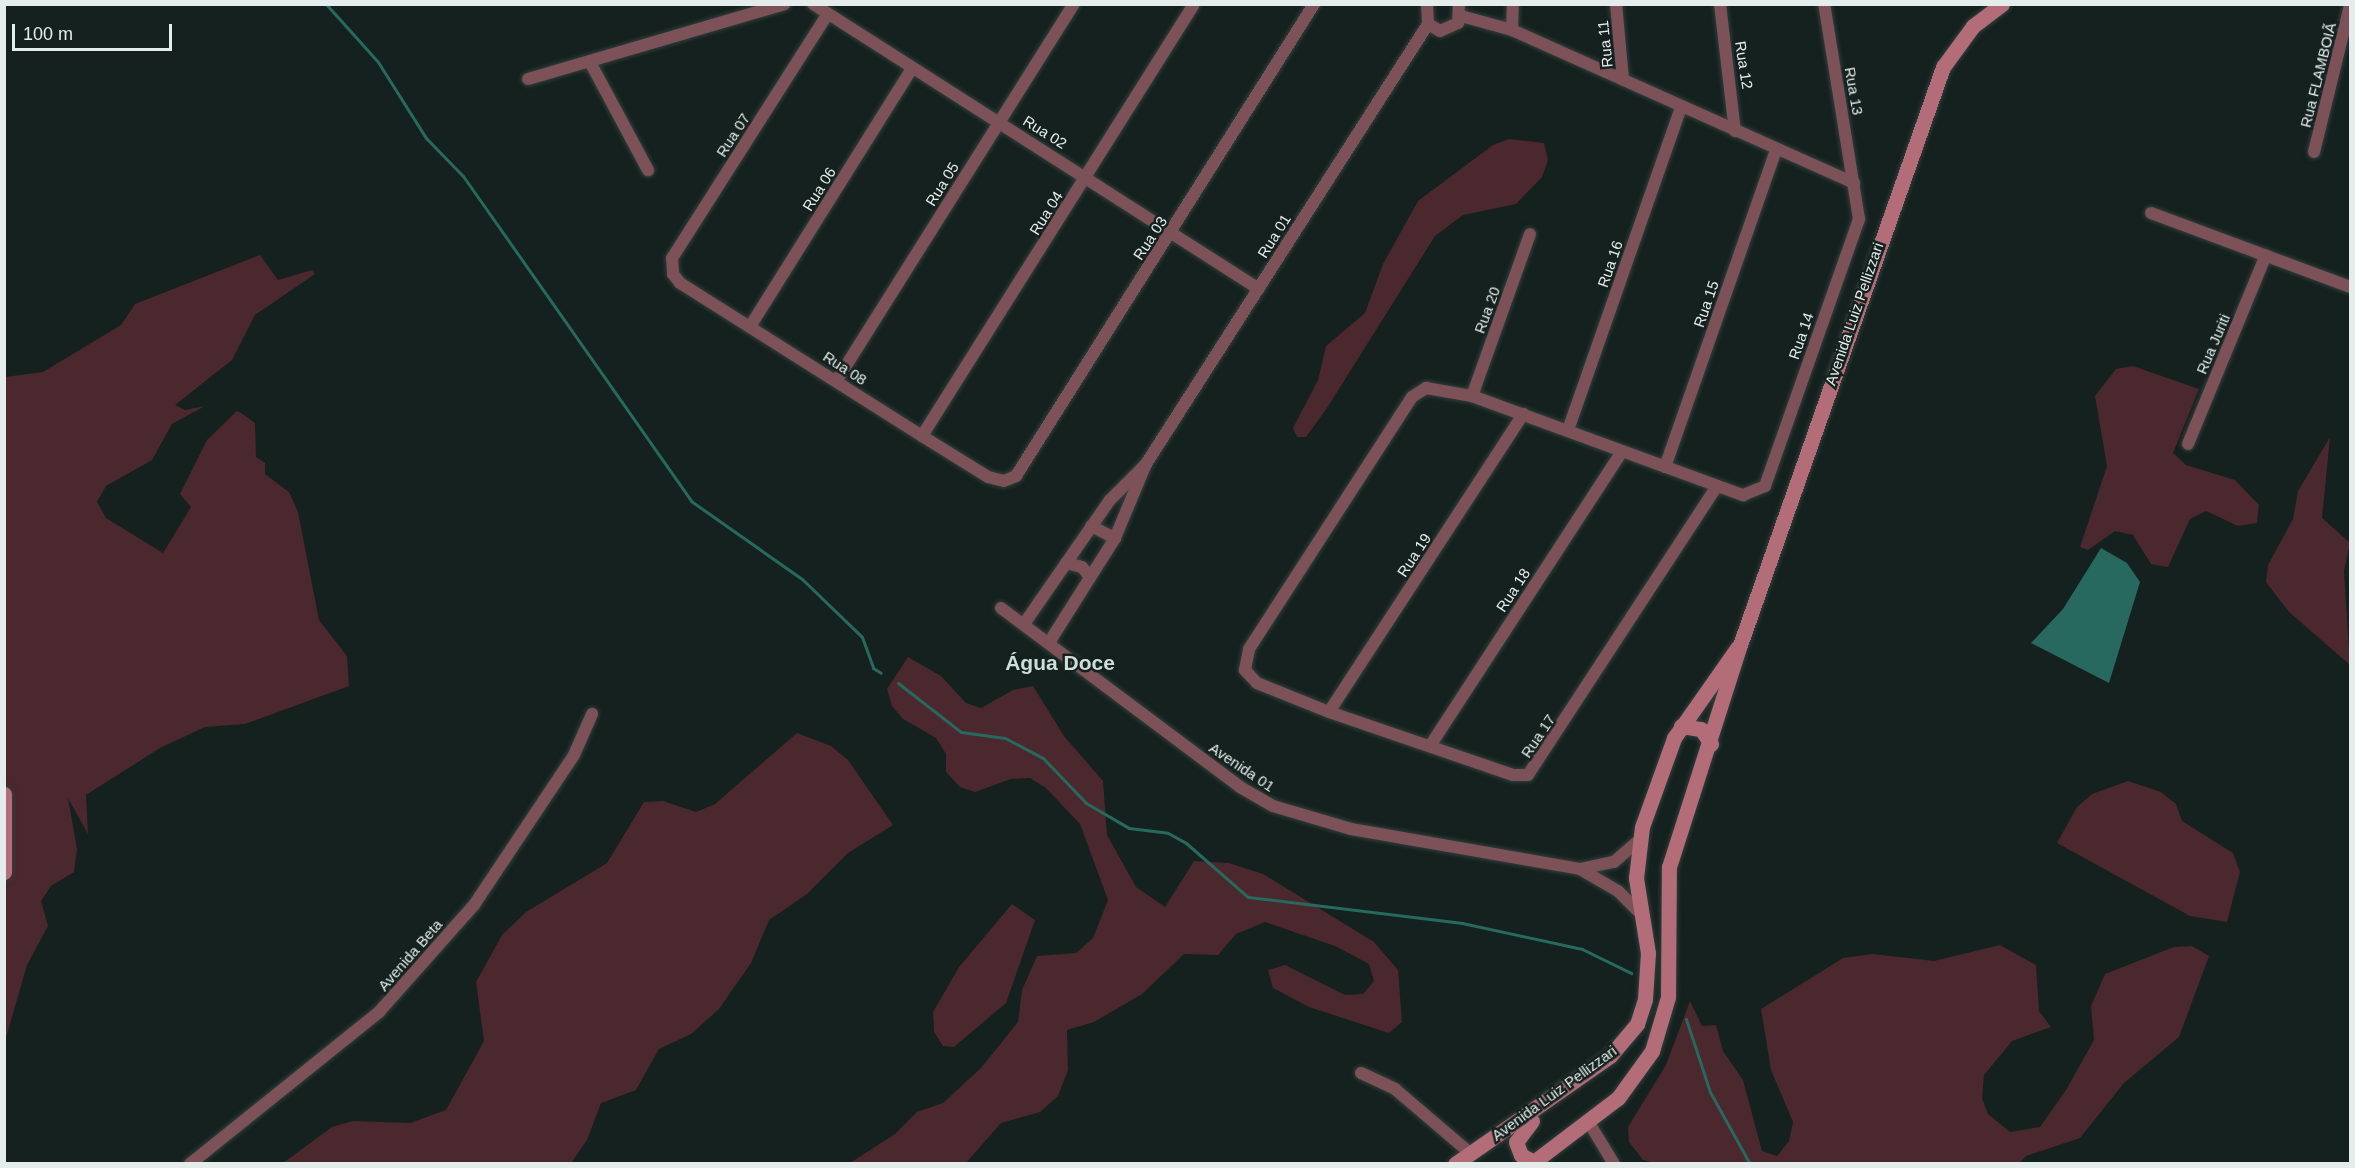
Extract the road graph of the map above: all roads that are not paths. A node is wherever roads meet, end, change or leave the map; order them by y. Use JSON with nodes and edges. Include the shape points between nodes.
{"nodes":[{"id":1,"x":784,"y":4,"type":"edge"},
{"id":2,"x":813,"y":4,"type":"edge"},
{"id":3,"x":1074,"y":4,"type":"edge"},
{"id":4,"x":1194,"y":4,"type":"edge"},
{"id":5,"x":1314,"y":4,"type":"edge"},
{"id":6,"x":1427,"y":4,"type":"edge"},
{"id":7,"x":1513,"y":4,"type":"edge"},
{"id":8,"x":1616,"y":4,"type":"edge"},
{"id":9,"x":1720,"y":4,"type":"edge"},
{"id":10,"x":1824,"y":4,"type":"edge"},
{"id":11,"x":2002,"y":4,"type":"edge"},
{"id":12,"x":2350,"y":5,"type":"edge"},
{"id":13,"x":1460,"y":10,"type":"edge"},
{"id":14,"x":827,"y":15,"type":"junction"},
{"id":15,"x":1428,"y":24,"type":"junction"},
{"id":16,"x":1512,"y":30,"type":"junction"},
{"id":17,"x":590,"y":62,"type":"junction"},
{"id":18,"x":912,"y":68,"type":"junction"},
{"id":19,"x":528,"y":78,"type":"dead end"},
{"id":20,"x":1623,"y":80,"type":"junction"},
{"id":21,"x":1681,"y":108,"type":"junction"},
{"id":22,"x":999,"y":121,"type":"junction"},
{"id":23,"x":1735,"y":131,"type":"junction"},
{"id":24,"x":1776,"y":150,"type":"junction"},
{"id":25,"x":2314,"y":152,"type":"dead end"},
{"id":26,"x":648,"y":170,"type":"dead end"},
{"id":27,"x":1087,"y":176,"type":"junction"},
{"id":28,"x":1854,"y":183,"type":"junction"},
{"id":29,"x":2151,"y":213,"type":"dead end"},
{"id":30,"x":1172,"y":232,"type":"junction"},
{"id":31,"x":1530,"y":234,"type":"dead end"},
{"id":32,"x":2266,"y":255,"type":"junction"},
{"id":33,"x":673,"y":274,"type":"joint"},
{"id":34,"x":2350,"y":287,"type":"edge"},
{"id":35,"x":1259,"y":289,"type":"junction"},
{"id":36,"x":751,"y":325,"type":"junction"},
{"id":37,"x":837,"y":380,"type":"junction"},
{"id":38,"x":1472,"y":396,"type":"junction"},
{"id":39,"x":1523,"y":414,"type":"junction"},
{"id":40,"x":1568,"y":430,"type":"junction"},
{"id":41,"x":922,"y":436,"type":"junction"},
{"id":42,"x":2188,"y":444,"type":"dead end"},
{"id":43,"x":1622,"y":451,"type":"junction"},
{"id":44,"x":1146,"y":464,"type":"junction"},
{"id":45,"x":1665,"y":467,"type":"junction"},
{"id":46,"x":1004,"y":481,"type":"joint"},
{"id":47,"x":1717,"y":486,"type":"junction"},
{"id":48,"x":1110,"y":500,"type":"junction"},
{"id":49,"x":1129,"y":510,"type":"junction"},
{"id":50,"x":1091,"y":526,"type":"junction"},
{"id":51,"x":1115,"y":538,"type":"junction"},
{"id":52,"x":1066,"y":563,"type":"junction"},
{"id":53,"x":1090,"y":578,"type":"junction"},
{"id":54,"x":1000,"y":608,"type":"dead end"},
{"id":55,"x":1024,"y":624,"type":"junction"},
{"id":56,"x":1050,"y":641,"type":"junction"},
{"id":57,"x":1740,"y":645,"type":"junction"},
{"id":58,"x":1329,"y":712,"type":"junction"},
{"id":59,"x":592,"y":714,"type":"dead end"},
{"id":60,"x":1681,"y":726,"type":"junction"},
{"id":61,"x":1711,"y":744,"type":"junction"},
{"id":62,"x":1430,"y":746,"type":"junction"},
{"id":63,"x":4,"y":794,"type":"edge"},
{"id":64,"x":1640,"y":839,"type":"junction"},
{"id":65,"x":1580,"y":869,"type":"junction"},
{"id":66,"x":4,"y":872,"type":"edge"},
{"id":67,"x":1642,"y":915,"type":"junction"},
{"id":68,"x":1361,"y":1073,"type":"dead end"},
{"id":69,"x":1540,"y":1106,"type":"junction"},
{"id":70,"x":1588,"y":1121,"type":"junction"},
{"id":71,"x":1470,"y":1153,"type":"junction"},
{"id":72,"x":1533,"y":1163,"type":"edge"},
{"id":73,"x":190,"y":1164,"type":"edge"},
{"id":74,"x":1455,"y":1164,"type":"edge"},
{"id":75,"x":1614,"y":1164,"type":"edge"}],
"edges":[{"from":1,"to":17,"type":"street"},
{"from":2,"to":14,"type":"street","name":"Rua 02"},
{"from":3,"to":22,"type":"street","name":"Rua 05"},
{"from":4,"to":27,"type":"street","name":"Rua 04"},
{"from":5,"to":30,"type":"street","name":"Rua 03"},
{"from":6,"to":15,"type":"street"},
{"from":7,"to":16,"type":"street"},
{"from":8,"to":20,"type":"street","name":"Rua 11"},
{"from":9,"to":23,"type":"street","name":"Rua 12"},
{"from":10,"to":28,"type":"street","name":"Rua 13"},
{"from":11,"to":57,"type":"main road","name":"Avenida Luiz Pellizzari","via":[[1973,26],[1943,67]]},
{"from":12,"to":25,"type":"street","name":"Rua FLAMBOIÃ"},
{"from":13,"to":15,"type":"street","via":[[1447,31]]},
{"from":13,"to":16,"type":"street"},
{"from":14,"to":18,"type":"street","name":"Rua 02"},
{"from":14,"to":33,"type":"street","name":"Rua 07","via":[[672,258]]},
{"from":15,"to":35,"type":"street","name":"Rua 01"},
{"from":16,"to":20,"type":"street"},
{"from":17,"to":19,"type":"street"},
{"from":17,"to":26,"type":"street"},
{"from":18,"to":22,"type":"street","name":"Rua 02"},
{"from":18,"to":36,"type":"street","name":"Rua 06"},
{"from":20,"to":21,"type":"street"},
{"from":21,"to":23,"type":"street"},
{"from":21,"to":40,"type":"street","name":"Rua 16"},
{"from":22,"to":27,"type":"street","name":"Rua 02"},
{"from":22,"to":37,"type":"street","name":"Rua 05"},
{"from":23,"to":24,"type":"street"},
{"from":24,"to":28,"type":"street"},
{"from":24,"to":45,"type":"street","name":"Rua 15"},
{"from":27,"to":30,"type":"street","name":"Rua 02"},
{"from":27,"to":41,"type":"street","name":"Rua 04"},
{"from":28,"to":47,"type":"street","name":"Rua 14","via":[[1859,219],[1765,486],[1755,494]]},
{"from":29,"to":32,"type":"street"},
{"from":30,"to":35,"type":"street","name":"Rua 02"},
{"from":30,"to":46,"type":"street","name":"Rua 03","via":[[1016,476]]},
{"from":31,"to":38,"type":"street","name":"Rua 20"},
{"from":32,"to":34,"type":"street"},
{"from":32,"to":42,"type":"street","name":"Rua Juriti"},
{"from":33,"to":36,"type":"street","name":"Rua 08"},
{"from":35,"to":44,"type":"street","name":"Rua 01"},
{"from":36,"to":37,"type":"street","name":"Rua 08"},
{"from":37,"to":41,"type":"street","name":"Rua 08"},
{"from":38,"to":39,"type":"street"},
{"from":38,"to":58,"type":"street","name":"Rua 17","via":[[1440,386],[1419,390],[1249,649],[1245,670],[1257,683]]},
{"from":39,"to":40,"type":"street"},
{"from":39,"to":58,"type":"street","name":"Rua 19"},
{"from":40,"to":43,"type":"street"},
{"from":41,"to":46,"type":"street","name":"Rua 08","via":[[988,477]]},
{"from":43,"to":45,"type":"street"},
{"from":43,"to":62,"type":"street","name":"Rua 18"},
{"from":44,"to":48,"type":"street"},
{"from":44,"to":49,"type":"street"},
{"from":45,"to":47,"type":"street"},
{"from":47,"to":62,"type":"street","name":"Rua 17","via":[[1536,768],[1528,775],[1513,775]]},
{"from":48,"to":49,"type":"street"},
{"from":48,"to":50,"type":"street"},
{"from":49,"to":51,"type":"street"},
{"from":50,"to":51,"type":"street"},
{"from":50,"to":52,"type":"street"},
{"from":51,"to":53,"type":"street"},
{"from":52,"to":53,"type":"street","via":[[1082,567]]},
{"from":52,"to":55,"type":"street"},
{"from":53,"to":56,"type":"street"},
{"from":54,"to":55,"type":"street","name":"Avenida 01"},
{"from":55,"to":56,"type":"street","name":"Avenida 01"},
{"from":56,"to":65,"type":"street","name":"Avenida 01","via":[[1240,787],[1273,806],[1351,829]]},
{"from":57,"to":60,"type":"main road","name":"Avenida Luiz Pellizzari"},
{"from":57,"to":61,"type":"main road","name":"Avenida Luiz Pellizzari"},
{"from":58,"to":62,"type":"street","name":"Rua 17"},
{"from":59,"to":73,"type":"street","name":"Avenida Beta","via":[[568,764],[474,905],[387,1003]]},
{"from":60,"to":61,"type":"main road","via":[[1701,729]]},
{"from":60,"to":64,"type":"main road","name":"Avenida Luiz Pellizzari"},
{"from":61,"to":70,"type":"main road","name":"Avenida Luiz Pellizzari","via":[[1666,879],[1670,962],[1665,1014],[1639,1073]]},
{"from":63,"to":66,"type":"main road"},
{"from":64,"to":65,"type":"street","name":"Avenida 01","via":[[1614,862]]},
{"from":64,"to":67,"type":"main road","name":"Avenida Luiz Pellizzari","via":[[1636,878]]},
{"from":65,"to":67,"type":"street","name":"Avenida 01","via":[[1610,885]]},
{"from":67,"to":69,"type":"main road","name":"Avenida Luiz Pellizzari","via":[[1648,953],[1646,999],[1637,1024],[1610,1056]]},
{"from":68,"to":71,"type":"street","via":[[1395,1089]]},
{"from":69,"to":71,"type":"main road","name":"Avenida Luiz Pellizzari"},
{"from":69,"to":72,"type":"main road","via":[[1517,1137],[1521,1155]]},
{"from":70,"to":72,"type":"main road","name":"Avenida Luiz Pellizzari"},
{"from":70,"to":75,"type":"street"},
{"from":71,"to":74,"type":"main road","name":"Avenida Luiz Pellizzari"}]}
